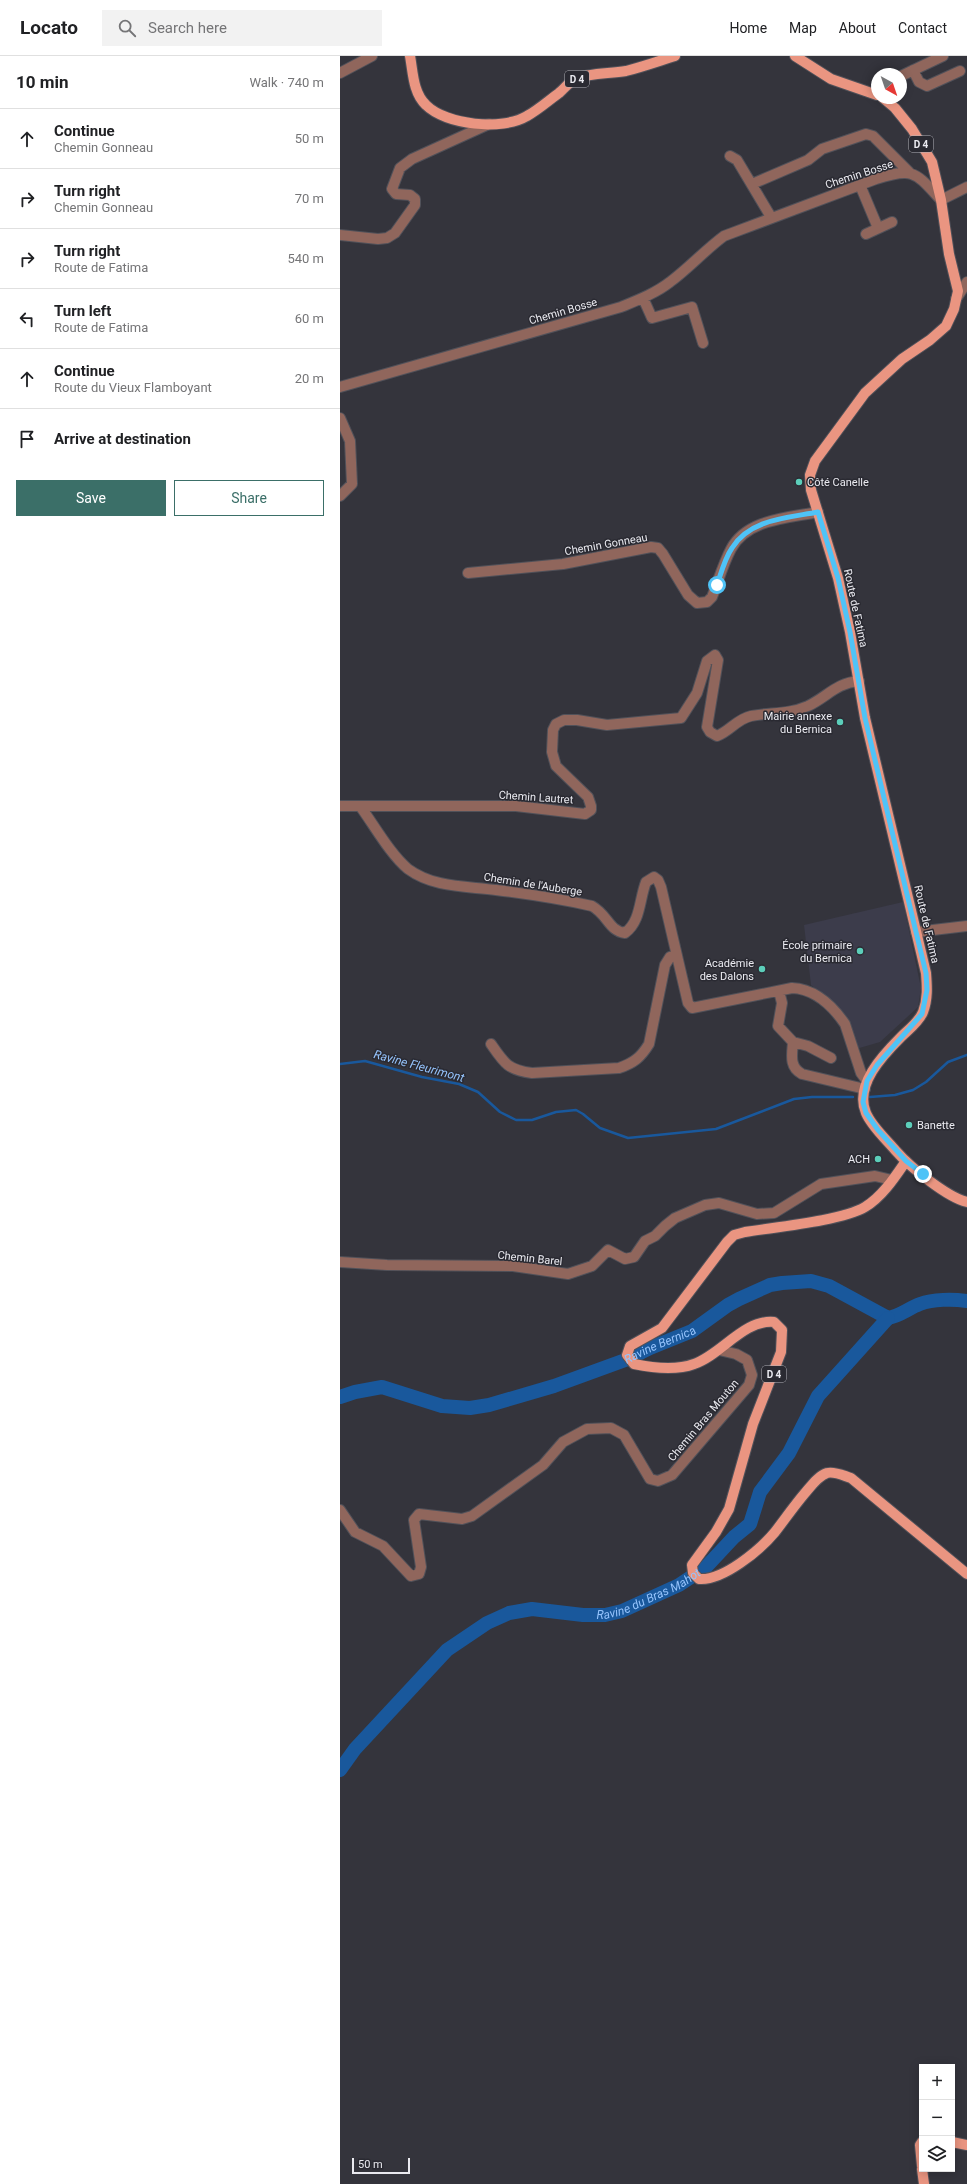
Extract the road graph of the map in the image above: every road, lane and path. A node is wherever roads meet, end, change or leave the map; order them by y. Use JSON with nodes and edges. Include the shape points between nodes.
{"nodes":[{"id":1,"x":372,"y":56,"type":"edge"},
{"id":2,"x":410,"y":56,"type":"edge"},
{"id":3,"x":676,"y":56,"type":"edge"},
{"id":4,"x":795,"y":56,"type":"edge"},
{"id":5,"x":943,"y":56,"type":"edge"},
{"id":6,"x":913,"y":70,"type":"junction"},
{"id":7,"x":960,"y":71,"type":"dead end"},
{"id":8,"x":340,"y":73,"type":"edge"},
{"id":9,"x":907,"y":73,"type":"edge"},
{"id":10,"x":871,"y":90,"type":"edge"},
{"id":11,"x":890,"y":104,"type":"edge"},
{"id":12,"x":489,"y":124,"type":"junction"},
{"id":13,"x":730,"y":156,"type":"dead end"},
{"id":14,"x":909,"y":172,"type":"junction"},
{"id":15,"x":752,"y":184,"type":"junction"},
{"id":16,"x":860,"y":185,"type":"junction"},
{"id":17,"x":967,"y":187,"type":"edge"},
{"id":18,"x":941,"y":200,"type":"junction"},
{"id":19,"x":771,"y":217,"type":"junction"},
{"id":20,"x":892,"y":222,"type":"dead end"},
{"id":21,"x":878,"y":228,"type":"junction"},
{"id":22,"x":866,"y":234,"type":"dead end"},
{"id":23,"x":340,"y":235,"type":"edge"},
{"id":24,"x":967,"y":282,"type":"edge"},
{"id":25,"x":643,"y":298,"type":"junction"},
{"id":26,"x":956,"y":299,"type":"junction"},
{"id":27,"x":703,"y":343,"type":"dead end"},
{"id":28,"x":340,"y":388,"type":"edge"},
{"id":29,"x":340,"y":418,"type":"edge"},
{"id":30,"x":340,"y":496,"type":"edge"},
{"id":31,"x":818,"y":512,"type":"junction"},
{"id":32,"x":468,"y":572,"type":"dead end"},
{"id":33,"x":859,"y":681,"type":"junction"},
{"id":34,"x":340,"y":806,"type":"edge"},
{"id":35,"x":360,"y":806,"type":"junction"},
{"id":36,"x":967,"y":926,"type":"edge"},
{"id":37,"x":916,"y":932,"type":"junction"},
{"id":38,"x":676,"y":955,"type":"junction"},
{"id":39,"x":779,"y":991,"type":"junction"},
{"id":40,"x":792,"y":1042,"type":"junction"},
{"id":41,"x":491,"y":1044,"type":"dead end"},
{"id":42,"x":831,"y":1058,"type":"dead end"},
{"id":43,"x":866,"y":1085,"type":"junction"},
{"id":44,"x":906,"y":1161,"type":"junction"},
{"id":45,"x":892,"y":1180,"type":"junction"},
{"id":46,"x":967,"y":1202,"type":"edge"},
{"id":47,"x":340,"y":1262,"type":"edge"},
{"id":48,"x":719,"y":1350,"type":"junction"},
{"id":49,"x":340,"y":1510,"type":"edge"},
{"id":50,"x":967,"y":1574,"type":"edge"},
{"id":51,"x":955,"y":2143,"type":"edge"},
{"id":52,"x":967,"y":2145,"type":"edge"},
{"id":53,"x":922,"y":2172,"type":"edge"},
{"id":54,"x":924,"y":2184,"type":"edge"}],
"edges":[{"from":1,"to":8,"type":"street"},
{"from":2,"to":12,"type":"main road","number":"D 4","via":[[416,89],[425,104],[436,113],[450,119],[473,124]]},
{"from":3,"to":12,"type":"main road","number":"D 4","via":[[627,70],[588,75],[573,80],[527,116]]},
{"from":4,"to":10,"type":"main road","via":[[831,79]]},
{"from":5,"to":6,"type":"street"},
{"from":6,"to":7,"type":"street","via":[[920,82],[927,86]]},
{"from":6,"to":9,"type":"street"},
{"from":11,"to":18,"type":"main road","name":"Route de Fatima","number":"D 4","via":[[932,162]]},
{"from":12,"to":23,"type":"street","via":[[412,159],[400,168],[392,189],[396,194],[410,195],[415,199],[415,205],[394,233],[387,238],[378,239]]},
{"from":13,"to":15,"type":"street","via":[[737,160]]},
{"from":14,"to":15,"type":"street","name":"Chemin Bosse","via":[[873,136],[866,134],[822,149],[808,160]]},
{"from":14,"to":16,"type":"street","name":"Chemin Bosse","via":[[897,173]]},
{"from":14,"to":18,"type":"street","name":"Chemin Bosse","via":[[920,178]]},
{"from":15,"to":19,"type":"street"},
{"from":16,"to":19,"type":"street","name":"Chemin Bosse"},
{"from":16,"to":21,"type":"street"},
{"from":17,"to":18,"type":"street"},
{"from":18,"to":26,"type":"main road","name":"Route de Fatima","number":"D 4","via":[[948,254],[958,291]]},
{"from":19,"to":25,"type":"street","name":"Chemin Bosse","via":[[724,236],[671,282]]},
{"from":20,"to":21,"type":"street"},
{"from":21,"to":22,"type":"street"},
{"from":24,"to":26,"type":"street"},
{"from":25,"to":27,"type":"street","via":[[652,318],[692,307]]},
{"from":25,"to":28,"type":"street","name":"Chemin Bosse","via":[[614,309]]},
{"from":26,"to":31,"type":"main road","name":"Route de Fatima","number":"D 4","via":[[946,326],[902,359],[865,393],[815,461],[810,475],[811,490]]},
{"from":29,"to":30,"type":"street","via":[[350,441],[352,484]]},
{"from":31,"to":32,"type":"street","name":"Chemin Gonneau","via":[[765,522],[745,532],[731,548],[712,597],[707,602],[697,603],[688,595],[658,548],[563,564]]},
{"from":31,"to":33,"type":"main road","name":"Route de Fatima","number":"D 4","via":[[838,578]]},
{"from":33,"to":35,"type":"street","name":"Chemin Lautret","via":[[847,682],[809,705],[789,713],[751,716],[740,720],[725,733],[717,736],[707,727],[718,660],[715,656],[707,662],[697,693],[681,718],[607,725],[564,720],[556,724],[553,730],[552,752],[556,766],[588,798],[592,806],[585,814],[516,806]]},
{"from":33,"to":37,"type":"main road","name":"Route de Fatima","number":"D 4","via":[[866,725]]},
{"from":34,"to":35,"type":"street","name":"Chemin Lautret"},
{"from":35,"to":38,"type":"street","name":"Chemin de l'Auberge","via":[[395,854],[408,868],[424,879],[592,906],[602,912],[618,932],[625,933],[637,921],[646,882],[654,877],[661,887]]},
{"from":36,"to":37,"type":"street"},
{"from":37,"to":43,"type":"main road","name":"Route de Fatima","number":"D 4","via":[[926,973],[927,990],[922,1014],[890,1048]]},
{"from":38,"to":39,"type":"street","name":"Chemin de l'Auberge","via":[[688,1003],[692,1008]]},
{"from":38,"to":41,"type":"street","via":[[670,957],[665,965],[649,1044],[643,1055],[630,1064],[619,1068],[521,1072],[508,1067]]},
{"from":39,"to":40,"type":"street","via":[[782,1003],[778,1026]]},
{"from":39,"to":43,"type":"street","name":"Chemin de l'Auberge","via":[[792,988],[806,989],[834,1010],[844,1024]]},
{"from":40,"to":42,"type":"street","via":[[808,1046]]},
{"from":40,"to":43,"type":"street","via":[[793,1066],[802,1074],[847,1085]]},
{"from":43,"to":44,"type":"main road","via":[[863,1102],[866,1113]]},
{"from":44,"to":45,"type":"main road","number":"D 4"},
{"from":44,"to":46,"type":"main road","via":[[952,1196]]},
{"from":45,"to":47,"type":"street","name":"Chemin Barel","via":[[875,1176],[821,1184],[774,1213],[757,1214],[719,1204],[705,1205],[670,1222],[655,1236],[645,1241],[634,1257],[625,1259],[608,1250],[592,1266],[568,1274],[513,1266]]},
{"from":45,"to":48,"type":"main road","number":"D 4","via":[[865,1207],[842,1216],[734,1235],[662,1328],[630,1346],[627,1355],[634,1364],[655,1368],[694,1364]]},
{"from":48,"to":49,"type":"street","name":"Chemin Bras Mouton","via":[[747,1360],[752,1374],[749,1385],[672,1475],[658,1481],[650,1479],[624,1435],[611,1428],[587,1429],[563,1442],[543,1465],[472,1516],[462,1519],[419,1514],[414,1520],[421,1567],[419,1574],[411,1576],[383,1546],[355,1532]]},
{"from":48,"to":50,"type":"main road","number":"D 4","via":[[742,1332],[761,1323],[778,1324],[783,1335],[781,1352],[753,1424],[729,1509],[692,1565],[693,1573],[699,1579],[708,1580],[735,1566],[765,1543],[816,1480],[830,1472],[851,1478]]},
{"from":51,"to":52,"type":"main road"},
{"from":53,"to":54,"type":"main road"}]}
